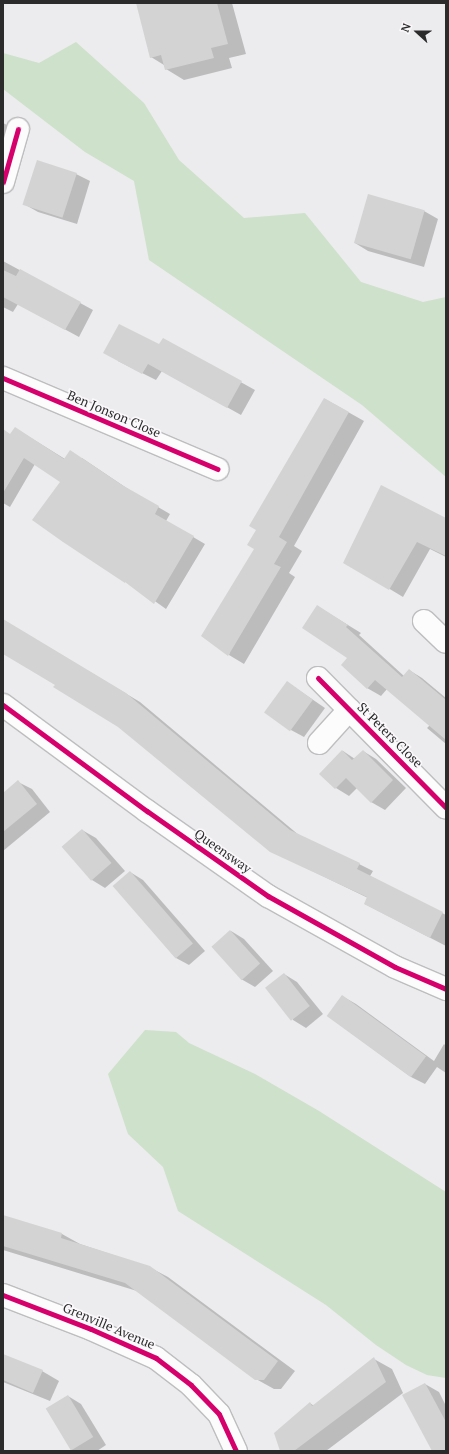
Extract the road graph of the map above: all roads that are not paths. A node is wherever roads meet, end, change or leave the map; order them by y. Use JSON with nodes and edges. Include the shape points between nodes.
{"nodes":[{"id":1,"x":18,"y":129,"type":"dead end"},
{"id":2,"x":3,"y":182,"type":"edge"},
{"id":3,"x":3,"y":378,"type":"edge"},
{"id":4,"x":217,"y":469,"type":"dead end"},
{"id":5,"x":424,"y":621,"type":"dead end"},
{"id":6,"x":446,"y":642,"type":"edge"},
{"id":7,"x":318,"y":678,"type":"dead end"},
{"id":8,"x":3,"y":705,"type":"edge"},
{"id":9,"x":349,"y":710,"type":"junction"},
{"id":10,"x":319,"y":743,"type":"dead end"},
{"id":11,"x":446,"y":808,"type":"edge"},
{"id":12,"x":446,"y":989,"type":"edge"},
{"id":13,"x":3,"y":1295,"type":"edge"},
{"id":14,"x":236,"y":1451,"type":"edge"}],
"edges":[{"from":1,"to":2,"type":"street"},
{"from":3,"to":4,"type":"street","name":"Ben Jonson Close"},
{"from":5,"to":6,"type":"street"},
{"from":7,"to":9,"type":"street","name":"St Peters Close"},
{"from":8,"to":12,"type":"street","name":"Queensway","via":[[146,811],[268,896],[395,967]]},
{"from":9,"to":10,"type":"street","name":"St Peters Close"},
{"from":9,"to":11,"type":"street","name":"St Peters Close"},
{"from":13,"to":14,"type":"street","name":"Grenville Avenue","via":[[91,1329],[156,1358],[191,1385],[219,1414]]}]}
